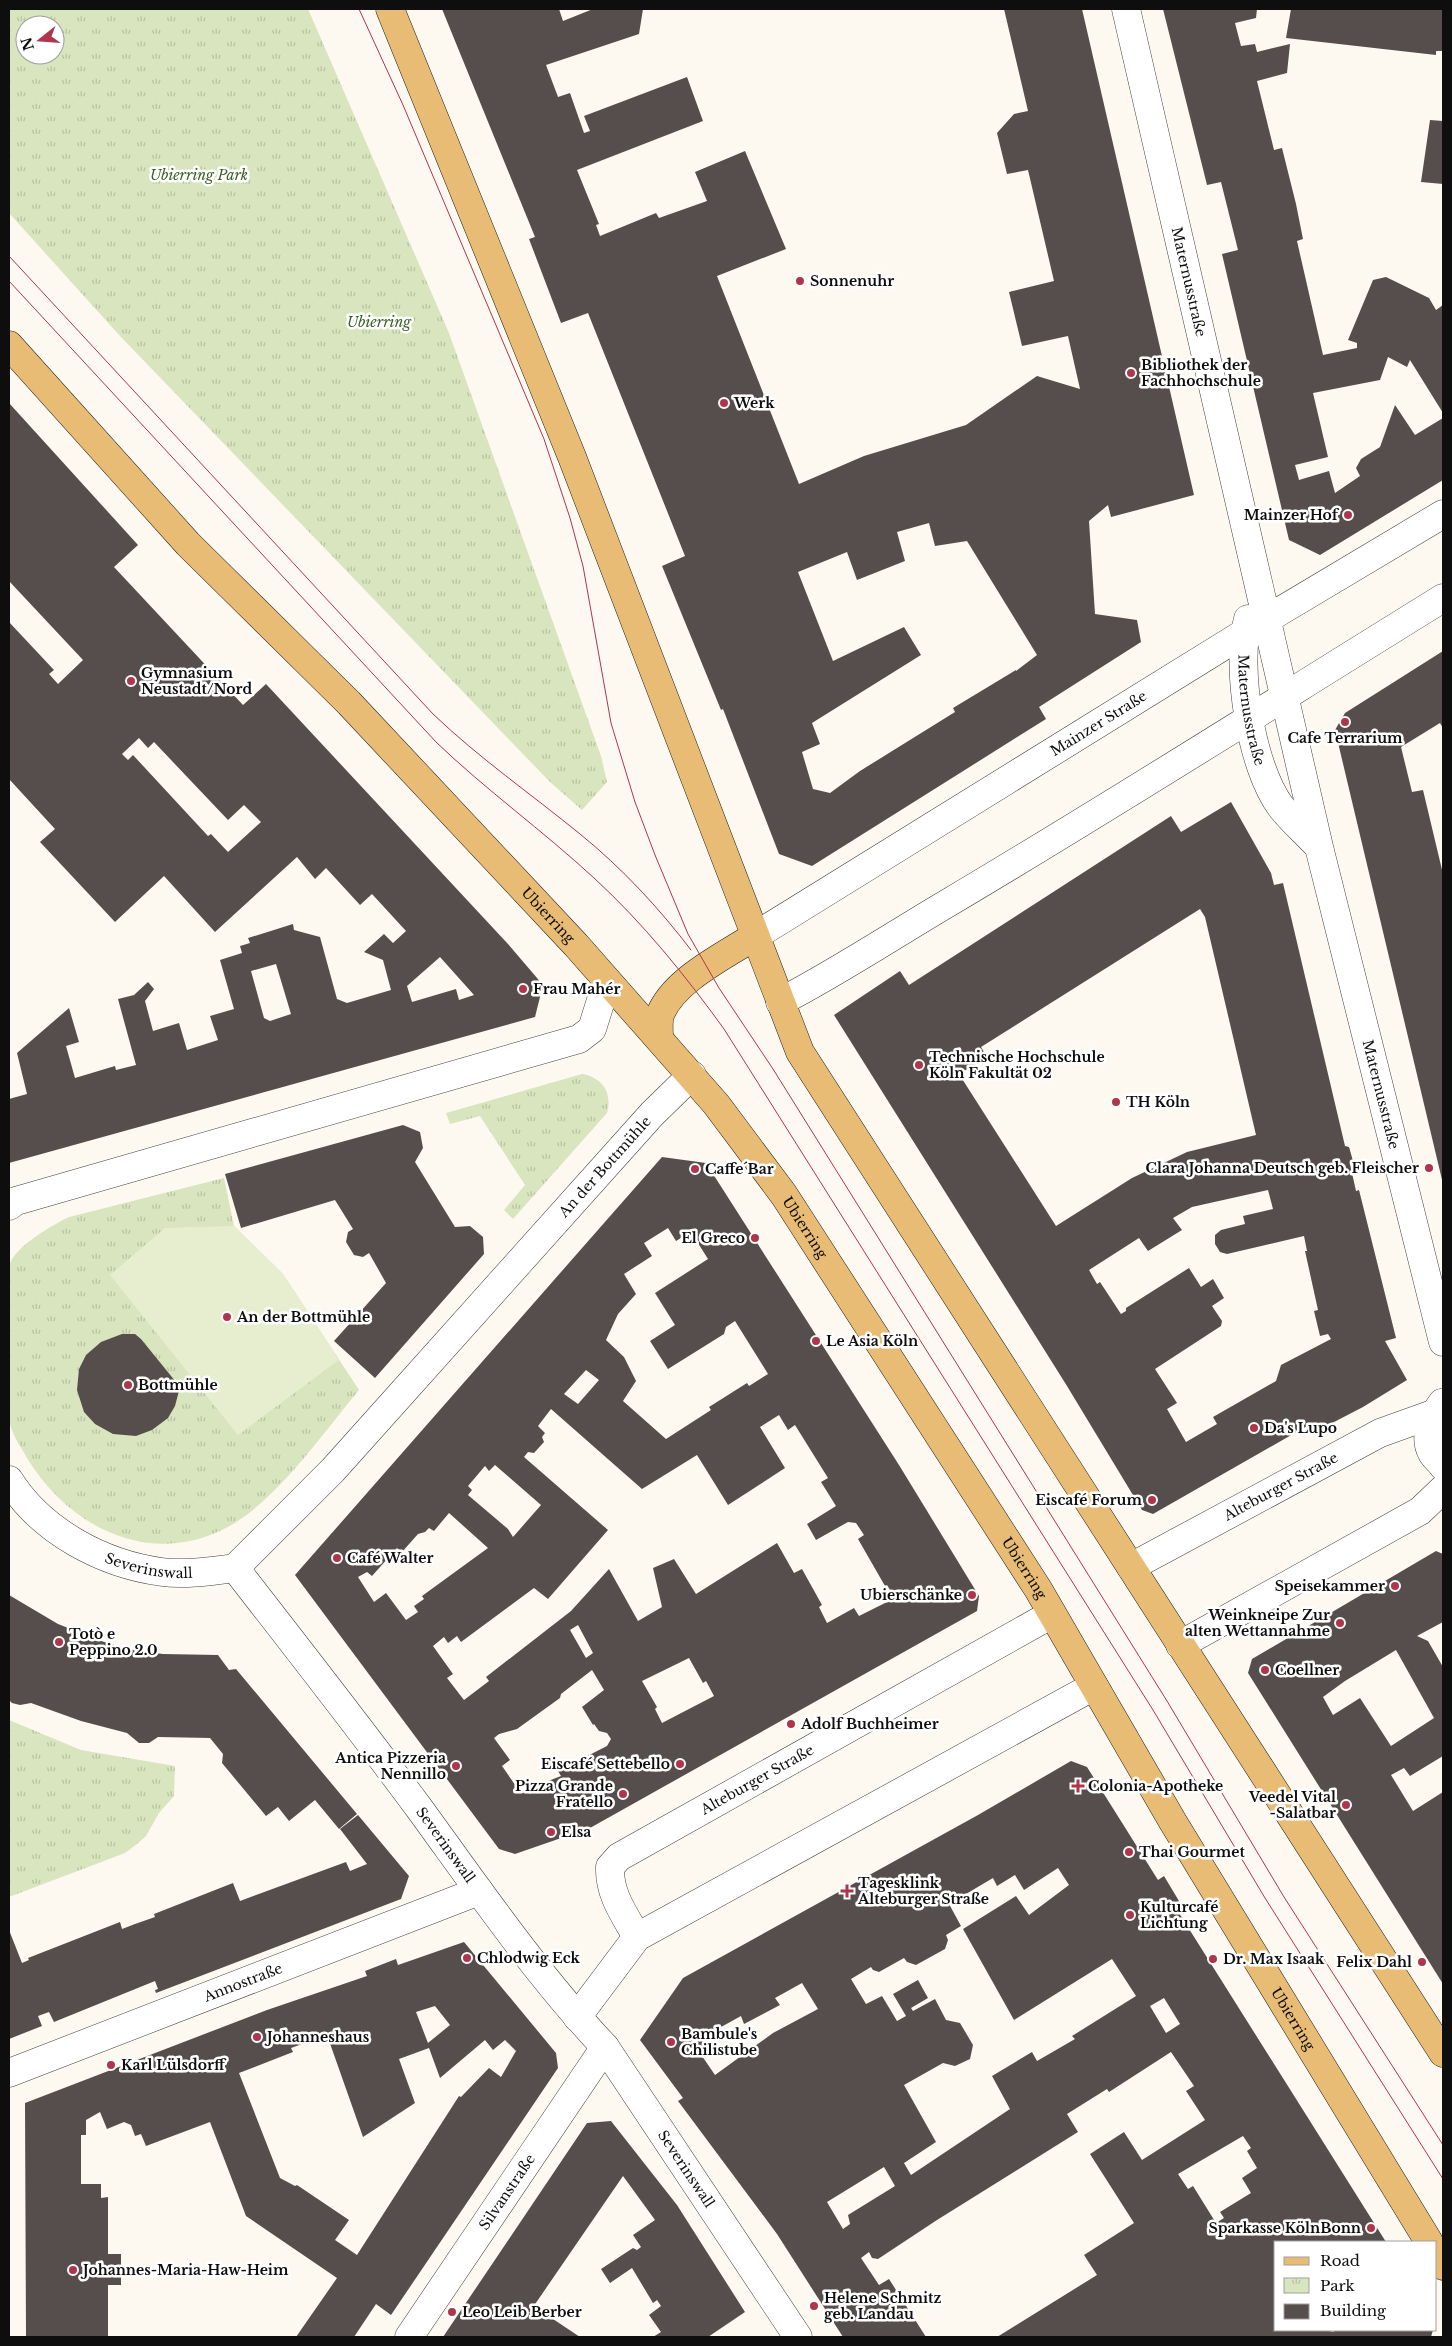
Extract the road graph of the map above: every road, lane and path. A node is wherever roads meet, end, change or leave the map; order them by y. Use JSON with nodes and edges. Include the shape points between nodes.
{"nodes":[{"id":1,"x":390,"y":9,"type":"edge"},
{"id":2,"x":1126,"y":9,"type":"edge"},
{"id":3,"x":9,"y":344,"type":"edge"},
{"id":4,"x":1443,"y":514,"type":"edge"},
{"id":5,"x":1258,"y":584,"type":"junction"},
{"id":6,"x":1443,"y":598,"type":"edge"},
{"id":7,"x":1267,"y":619,"type":"junction"},
{"id":8,"x":1244,"y":634,"type":"junction"},
{"id":9,"x":1285,"y":696,"type":"junction"},
{"id":10,"x":1248,"y":719,"type":"junction"},
{"id":11,"x":1319,"y":847,"type":"junction"},
{"id":12,"x":755,"y":936,"type":"junction"},
{"id":13,"x":607,"y":982,"type":"junction"},
{"id":14,"x":780,"y":1002,"type":"junction"},
{"id":15,"x":659,"y":1038,"type":"junction"},
{"id":16,"x":692,"y":1074,"type":"junction"},
{"id":17,"x":9,"y":1206,"type":"edge"},
{"id":18,"x":1443,"y":1342,"type":"edge"},
{"id":19,"x":1438,"y":1407,"type":"edge"},
{"id":20,"x":1443,"y":1466,"type":"edge"},
{"id":21,"x":9,"y":1480,"type":"edge"},
{"id":22,"x":1443,"y":1490,"type":"edge"},
{"id":23,"x":1131,"y":1567,"type":"junction"},
{"id":24,"x":235,"y":1568,"type":"junction"},
{"id":25,"x":1052,"y":1614,"type":"junction"},
{"id":26,"x":1180,"y":1645,"type":"junction"},
{"id":27,"x":1094,"y":1686,"type":"junction"},
{"id":28,"x":479,"y":1891,"type":"junction"},
{"id":29,"x":637,"y":1937,"type":"junction"},
{"id":30,"x":577,"y":2017,"type":"junction"},
{"id":31,"x":605,"y":2047,"type":"junction"},
{"id":32,"x":1443,"y":2053,"type":"edge"},
{"id":33,"x":9,"y":2073,"type":"edge"},
{"id":34,"x":1428,"y":2241,"type":"edge"},
{"id":35,"x":409,"y":2337,"type":"edge"},
{"id":36,"x":798,"y":2337,"type":"edge"}],
"edges":[{"from":1,"to":12,"type":"main road","via":[[572,457]]},
{"from":2,"to":5,"type":"street","name":"Maternusstraße"},
{"from":3,"to":13,"type":"main road","name":"Ubierring","via":[[188,544],[349,703]]},
{"from":4,"to":7,"type":"street","name":"Mainzer Straße"},
{"from":5,"to":7,"type":"street","name":"Maternusstraße"},
{"from":5,"to":8,"type":"street","name":"Maternusstraße"},
{"from":6,"to":9,"type":"street"},
{"from":7,"to":8,"type":"street","name":"Mainzer Straße"},
{"from":7,"to":9,"type":"street","name":"Maternusstraße"},
{"from":8,"to":10,"type":"street","name":"Maternusstraße"},
{"from":8,"to":12,"type":"street","name":"Mainzer Straße"},
{"from":9,"to":10,"type":"street"},
{"from":9,"to":11,"type":"street","name":"Maternusstraße"},
{"from":10,"to":11,"type":"street","name":"Maternusstraße","via":[[1259,767],[1280,806]]},
{"from":10,"to":14,"type":"street","via":[[829,977]]},
{"from":11,"to":18,"type":"street","name":"Maternusstraße"},
{"from":12,"to":14,"type":"main road"},
{"from":12,"to":15,"type":"main road","via":[[688,980],[666,1002],[660,1016]]},
{"from":13,"to":15,"type":"main road","name":"Ubierring"},
{"from":13,"to":17,"type":"street","via":[[592,1028],[579,1039],[16,1201]]},
{"from":14,"to":23,"type":"main road","via":[[800,1052],[815,1078]]},
{"from":15,"to":16,"type":"main road","name":"Ubierring"},
{"from":16,"to":24,"type":"street","name":"An der Bottmühle","via":[[652,1114],[333,1470]]},
{"from":16,"to":25,"type":"main road","name":"Ubierring","via":[[784,1196]]},
{"from":19,"to":20,"type":"street","name":"Alteburger Straße","via":[[1429,1429],[1430,1445]]},
{"from":19,"to":23,"type":"street","name":"Alteburger Straße","via":[[1380,1433]]},
{"from":21,"to":24,"type":"street","name":"Severinswall","via":[[17,1493],[49,1525],[86,1548],[125,1565],[164,1572]]},
{"from":22,"to":26,"type":"street","via":[[1420,1511]]},
{"from":23,"to":26,"type":"main road"},
{"from":24,"to":28,"type":"street","name":"Severinswall"},
{"from":25,"to":27,"type":"main road","name":"Ubierring"},
{"from":25,"to":29,"type":"street","name":"Alteburger Straße","via":[[619,1857],[610,1867],[610,1882],[616,1901]]},
{"from":26,"to":32,"type":"main road"},
{"from":27,"to":29,"type":"street"},
{"from":27,"to":34,"type":"main road","name":"Ubierring","via":[[1173,1822]]},
{"from":28,"to":30,"type":"street","name":"Severinswall"},
{"from":28,"to":33,"type":"street","name":"Annostraße"},
{"from":29,"to":30,"type":"street"},
{"from":30,"to":31,"type":"street","name":"Severinswall"},
{"from":31,"to":35,"type":"street","name":"Silvanstraße"},
{"from":31,"to":36,"type":"street","name":"Severinswall"}]}
